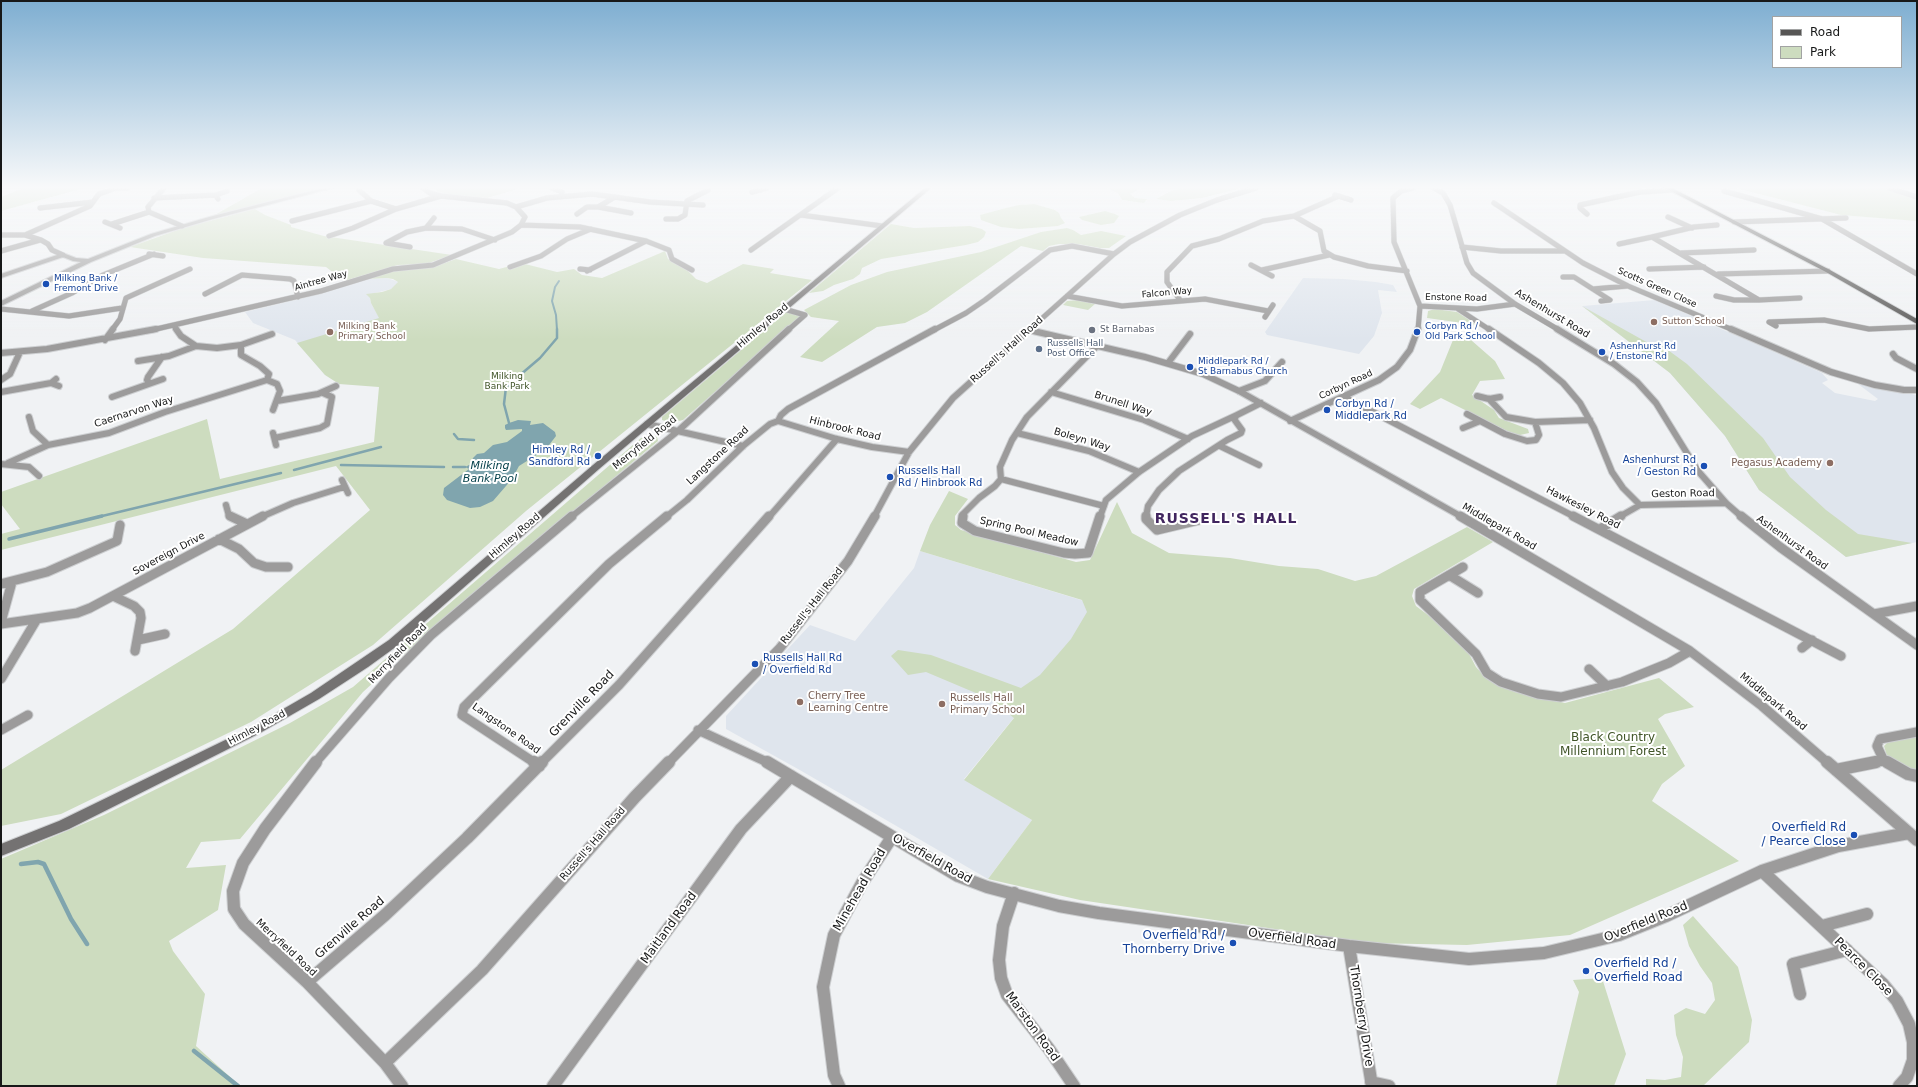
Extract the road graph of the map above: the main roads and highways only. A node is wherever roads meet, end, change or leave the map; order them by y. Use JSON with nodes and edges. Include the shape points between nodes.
{"nodes":[{"id":1,"x":867,"y":239,"type":"edge"},
{"id":2,"x":1766,"y":239,"type":"edge"},
{"id":3,"x":1917,"y":322,"type":"edge"},
{"id":4,"x":64,"y":825,"type":"junction"},
{"id":5,"x":1,"y":844,"type":"edge"},
{"id":6,"x":1,"y":850,"type":"edge"}],
"edges":[{"from":1,"to":4,"type":"main road","name":"Himley Road","via":[[592,469],[393,643],[315,696],[256,730]]},
{"from":2,"to":3,"type":"main road"},
{"from":4,"to":5,"type":"main road","name":"Himley Road"},
{"from":4,"to":6,"type":"main road","name":"Himley Road"}]}
